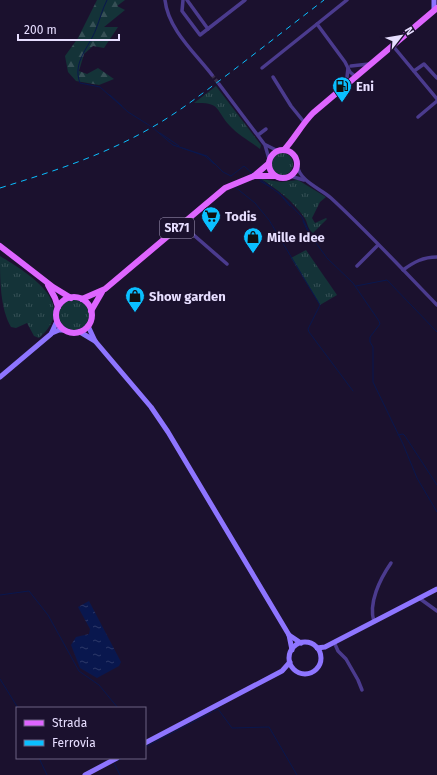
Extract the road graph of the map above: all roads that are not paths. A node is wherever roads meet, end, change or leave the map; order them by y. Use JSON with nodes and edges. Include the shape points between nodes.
{"nodes":[{"id":1,"x":165,"y":0,"type":"edge"},
{"id":2,"x":183,"y":0,"type":"edge"},
{"id":3,"x":187,"y":0,"type":"edge"},
{"id":4,"x":246,"y":0,"type":"edge"},
{"id":5,"x":347,"y":0,"type":"edge"},
{"id":6,"x":434,"y":0,"type":"edge"},
{"id":7,"x":436,"y":9,"type":"edge"},
{"id":8,"x":317,"y":24,"type":"junction"},
{"id":9,"x":208,"y":29,"type":"junction"},
{"id":10,"x":393,"y":46,"type":"junction"},
{"id":11,"x":373,"y":62,"type":"junction"},
{"id":12,"x":350,"y":67,"type":"junction"},
{"id":13,"x":262,"y":68,"type":"dead end"},
{"id":14,"x":414,"y":71,"type":"junction"},
{"id":15,"x":212,"y":75,"type":"tunnel mouth"},
{"id":16,"x":273,"y":77,"type":"dead end"},
{"id":17,"x":356,"y":77,"type":"junction"},
{"id":18,"x":437,"y":78,"type":"edge"},
{"id":19,"x":218,"y":84,"type":"tunnel mouth"},
{"id":20,"x":338,"y":92,"type":"junction"},
{"id":21,"x":437,"y":100,"type":"edge"},
{"id":22,"x":418,"y":117,"type":"dead end"},
{"id":23,"x":304,"y":122,"type":"junction"},
{"id":24,"x":266,"y":130,"type":"dead end"},
{"id":25,"x":258,"y":135,"type":"junction"},
{"id":26,"x":297,"y":135,"type":"junction"},
{"id":27,"x":265,"y":145,"type":"junction"},
{"id":28,"x":281,"y":150,"type":"junction"},
{"id":29,"x":295,"y":156,"type":"junction"},
{"id":30,"x":269,"y":161,"type":"junction"},
{"id":31,"x":297,"y":165,"type":"junction"},
{"id":32,"x":254,"y":176,"type":"junction"},
{"id":33,"x":275,"y":176,"type":"junction"},
{"id":34,"x":290,"y":176,"type":"junction"},
{"id":35,"x":305,"y":180,"type":"junction"},
{"id":36,"x":181,"y":224,"type":"junction"},
{"id":37,"x":378,"y":244,"type":"junction"},
{"id":38,"x":0,"y":246,"type":"edge"},
{"id":39,"x":437,"y":257,"type":"edge"},
{"id":40,"x":227,"y":264,"type":"dead end"},
{"id":41,"x":357,"y":266,"type":"dead end"},
{"id":42,"x":403,"y":270,"type":"junction"},
{"id":43,"x":45,"y":281,"type":"junction"},
{"id":44,"x":105,"y":289,"type":"junction"},
{"id":45,"x":71,"y":298,"type":"junction"},
{"id":46,"x":82,"y":299,"type":"junction"},
{"id":47,"x":437,"y":305,"type":"edge"},
{"id":48,"x":58,"y":307,"type":"junction"},
{"id":49,"x":92,"y":311,"type":"junction"},
{"id":50,"x":57,"y":320,"type":"junction"},
{"id":51,"x":88,"y":326,"type":"junction"},
{"id":52,"x":65,"y":330,"type":"junction"},
{"id":53,"x":80,"y":332,"type":"junction"},
{"id":54,"x":51,"y":334,"type":"junction"},
{"id":55,"x":95,"y":341,"type":"junction"},
{"id":56,"x":0,"y":377,"type":"edge"},
{"id":57,"x":391,"y":563,"type":"dead end"},
{"id":58,"x":437,"y":589,"type":"edge"},
{"id":59,"x":418,"y":598,"type":"junction"},
{"id":60,"x":437,"y":611,"type":"edge"},
{"id":61,"x":374,"y":622,"type":"junction"},
{"id":62,"x":289,"y":635,"type":"junction"},
{"id":63,"x":334,"y":642,"type":"junction"},
{"id":64,"x":301,"y":643,"type":"junction"},
{"id":65,"x":325,"y":647,"type":"junction"},
{"id":66,"x":317,"y":648,"type":"junction"},
{"id":67,"x":292,"y":650,"type":"junction"},
{"id":68,"x":320,"y":654,"type":"junction"},
{"id":69,"x":290,"y":662,"type":"junction"},
{"id":70,"x":294,"y":669,"type":"junction"},
{"id":71,"x":282,"y":671,"type":"junction"},
{"id":72,"x":362,"y":690,"type":"dead end"},
{"id":73,"x":146,"y":742,"type":"edge"},
{"id":74,"x":115,"y":759,"type":"edge"},
{"id":75,"x":85,"y":775,"type":"edge"}],
"edges":[{"from":1,"to":15,"type":"street","via":[[172,23]]},
{"from":2,"to":9,"type":"street","via":[[182,11],[200,35]]},
{"from":3,"to":9,"type":"street"},
{"from":4,"to":9,"type":"street"},
{"from":5,"to":8,"type":"street"},
{"from":6,"to":7,"type":"street"},
{"from":7,"to":10,"type":"main road","number":"SR71"},
{"from":8,"to":12,"type":"street"},
{"from":8,"to":13,"type":"street"},
{"from":10,"to":11,"type":"main road","number":"SR71"},
{"from":10,"to":14,"type":"street"},
{"from":11,"to":12,"type":"street"},
{"from":11,"to":17,"type":"main road","number":"SR71"},
{"from":12,"to":17,"type":"street"},
{"from":12,"to":20,"type":"street"},
{"from":14,"to":18,"type":"street","via":[[424,64]]},
{"from":14,"to":21,"type":"street"},
{"from":16,"to":23,"type":"street"},
{"from":17,"to":20,"type":"main road","number":"SR71"},
{"from":19,"to":25,"type":"street"},
{"from":20,"to":23,"type":"main road","number":"SR71"},
{"from":21,"to":22,"type":"street"},
{"from":23,"to":26,"type":"main road","number":"SR71"},
{"from":24,"to":25,"type":"street"},
{"from":25,"to":27,"type":"street"},
{"from":26,"to":28,"type":"main road","number":"SR71"},
{"from":26,"to":29,"type":"main road","number":"SR71","via":[[293,146]]},
{"from":27,"to":28,"type":"street"},
{"from":27,"to":30,"type":"street"},
{"from":28,"to":29,"type":"main road"},
{"from":28,"to":30,"type":"main road","number":"SR71"},
{"from":29,"to":31,"type":"main road","number":"SR71"},
{"from":30,"to":32,"type":"main road","number":"SR71"},
{"from":30,"to":33,"type":"main road"},
{"from":31,"to":34,"type":"main road"},
{"from":31,"to":35,"type":"street"},
{"from":32,"to":33,"type":"main road","number":"SR71"},
{"from":32,"to":36,"type":"main road","number":"SR71","via":[[225,188]]},
{"from":33,"to":34,"type":"main road","number":"SR71"},
{"from":34,"to":35,"type":"street"},
{"from":35,"to":37,"type":"street","via":[[341,205]]},
{"from":36,"to":40,"type":"street"},
{"from":36,"to":44,"type":"main road","number":"SR71"},
{"from":37,"to":41,"type":"street"},
{"from":37,"to":42,"type":"street"},
{"from":38,"to":43,"type":"main road"},
{"from":39,"to":42,"type":"street","via":[[426,257]]},
{"from":42,"to":47,"type":"street"},
{"from":43,"to":45,"type":"main road"},
{"from":43,"to":48,"type":"main road"},
{"from":44,"to":46,"type":"main road","number":"SR71"},
{"from":44,"to":49,"type":"main road","number":"SR71","via":[[97,298]]},
{"from":45,"to":46,"type":"main road","number":"SR71"},
{"from":45,"to":48,"type":"main road"},
{"from":46,"to":49,"type":"main road"},
{"from":48,"to":50,"type":"main road"},
{"from":49,"to":51,"type":"main road","number":"SR71","via":[[92,319]]},
{"from":50,"to":52,"type":"main road"},
{"from":50,"to":54,"type":"street"},
{"from":51,"to":53,"type":"main road"},
{"from":51,"to":55,"type":"street"},
{"from":52,"to":53,"type":"main road","via":[[72,333]]},
{"from":52,"to":54,"type":"street"},
{"from":53,"to":55,"type":"street"},
{"from":54,"to":56,"type":"street"},
{"from":55,"to":62,"type":"street","via":[[168,432]]},
{"from":57,"to":61,"type":"street","via":[[382,576],[371,612]]},
{"from":58,"to":59,"type":"street"},
{"from":59,"to":60,"type":"street"},
{"from":59,"to":61,"type":"street"},
{"from":61,"to":63,"type":"street"},
{"from":62,"to":64,"type":"street"},
{"from":62,"to":67,"type":"street"},
{"from":63,"to":65,"type":"street"},
{"from":63,"to":72,"type":"street"},
{"from":64,"to":66,"type":"street","via":[[312,644]]},
{"from":64,"to":67,"type":"street"},
{"from":65,"to":66,"type":"street"},
{"from":65,"to":68,"type":"street"},
{"from":66,"to":68,"type":"street"},
{"from":67,"to":69,"type":"street"},
{"from":68,"to":70,"type":"street","via":[[320,661],[315,670],[304,674]]},
{"from":69,"to":70,"type":"street"},
{"from":69,"to":71,"type":"street"},
{"from":70,"to":71,"type":"street"},
{"from":71,"to":73,"type":"street"},
{"from":74,"to":75,"type":"street"}]}
